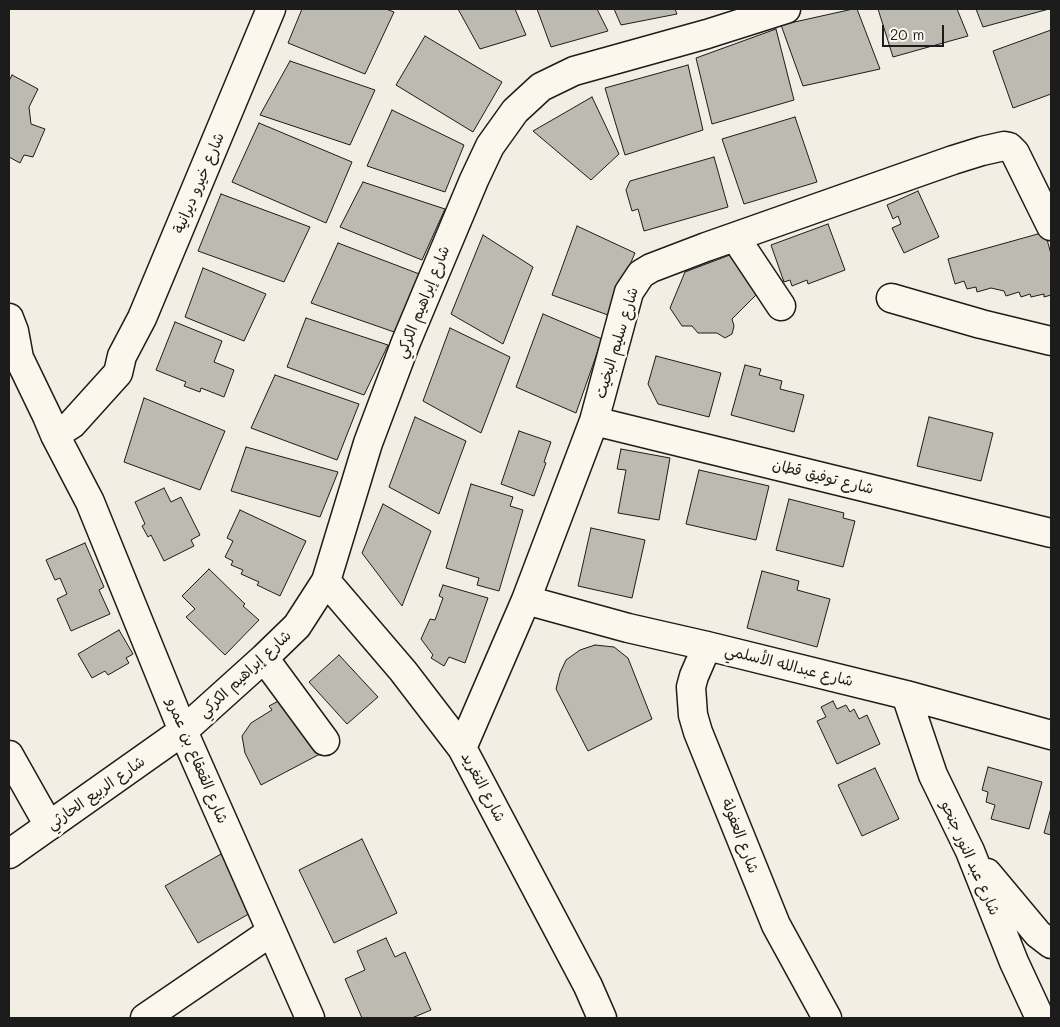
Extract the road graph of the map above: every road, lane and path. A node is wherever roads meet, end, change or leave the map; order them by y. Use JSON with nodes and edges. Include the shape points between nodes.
{"nodes":[{"id":1,"x":271,"y":9,"type":"edge"},
{"id":2,"x":786,"y":9,"type":"edge"},
{"id":3,"x":1051,"y":226,"type":"edge"},
{"id":4,"x":735,"y":237,"type":"junction"},
{"id":5,"x":891,"y":298,"type":"dead end"},
{"id":6,"x":781,"y":306,"type":"dead end"},
{"id":7,"x":11,"y":324,"type":"edge"},
{"id":8,"x":1051,"y":341,"type":"edge"},
{"id":9,"x":59,"y":420,"type":"junction"},
{"id":10,"x":594,"y":421,"type":"junction"},
{"id":11,"x":1051,"y":533,"type":"edge"},
{"id":12,"x":326,"y":581,"type":"junction"},
{"id":13,"x":526,"y":600,"type":"junction"},
{"id":14,"x":707,"y":646,"type":"junction"},
{"id":15,"x":264,"y":658,"type":"junction"},
{"id":16,"x":906,"y":695,"type":"junction"},
{"id":17,"x":182,"y":731,"type":"junction"},
{"id":18,"x":1051,"y":735,"type":"edge"},
{"id":19,"x":325,"y":741,"type":"dead end"},
{"id":20,"x":462,"y":748,"type":"junction"},
{"id":21,"x":9,"y":755,"type":"edge"},
{"id":22,"x":49,"y":826,"type":"junction"},
{"id":23,"x":970,"y":851,"type":"junction"},
{"id":24,"x":9,"y":854,"type":"edge"},
{"id":25,"x":271,"y":932,"type":"junction"},
{"id":26,"x":1051,"y":944,"type":"edge"},
{"id":27,"x":181,"y":1007,"type":"edge"},
{"id":28,"x":145,"y":1018,"type":"edge"},
{"id":29,"x":310,"y":1018,"type":"edge"},
{"id":30,"x":602,"y":1018,"type":"edge"},
{"id":31,"x":826,"y":1018,"type":"edge"},
{"id":32,"x":1040,"y":1018,"type":"edge"}],
"edges":[{"from":1,"to":9,"type":"street","name":"شارع خيرو ديرانية","via":[[154,292],[122,356],[118,372]]},
{"from":2,"to":12,"type":"street","name":"شارع إبراهيم الكركي","via":[[574,71],[542,87],[515,111],[490,146],[406,342],[368,444]]},
{"from":3,"to":4,"type":"street","name":"شارع سليم البخيت","via":[[1015,153],[1004,146],[960,158]]},
{"from":4,"to":6,"type":"street"},
{"from":4,"to":10,"type":"street","name":"شارع سليم البخيت","via":[[651,268],[634,282]]},
{"from":5,"to":8,"type":"street"},
{"from":7,"to":9,"type":"street","name":"شارع القعقاع بن عمرو","via":[[32,349]]},
{"from":9,"to":17,"type":"street","name":"شارع القعقاع بن عمرو"},
{"from":10,"to":11,"type":"street","name":"شارع توفيق قطان"},
{"from":10,"to":13,"type":"street","name":"شارع سليم البخيت"},
{"from":12,"to":15,"type":"street","name":"شارع إبراهيم الكركي","via":[[297,626]]},
{"from":12,"to":20,"type":"street","name":"شارع التغريد","via":[[403,671]]},
{"from":13,"to":14,"type":"street","name":"شارع عبدالله الأسلمي"},
{"from":13,"to":20,"type":"street","name":"شارع سليم البخيت"},
{"from":14,"to":16,"type":"street","name":"شارع عبدالله الأسلمي"},
{"from":14,"to":31,"type":"street","name":"شارع العفولة","via":[[691,688],[698,732],[776,925]]},
{"from":15,"to":17,"type":"street","name":"شارع إبراهيم الكركي"},
{"from":15,"to":19,"type":"street"},
{"from":16,"to":18,"type":"street","name":"شارع عبدالله الأسلمي"},
{"from":16,"to":23,"type":"street","name":"شارع عبد النور جنحو","via":[[933,775]]},
{"from":17,"to":22,"type":"street","name":"شارع الربيع الحارثي"},
{"from":17,"to":25,"type":"street","name":"شارع القعقاع بن عمرو"},
{"from":20,"to":30,"type":"street","name":"شارع التغريد"},
{"from":21,"to":22,"type":"street"},
{"from":22,"to":24,"type":"street","name":"شارع الربيع الحارثي"},
{"from":23,"to":26,"type":"street","via":[[1038,934]]},
{"from":23,"to":32,"type":"street","name":"شارع عبد النور جنحو"},
{"from":25,"to":27,"type":"street"},
{"from":25,"to":29,"type":"street","name":"شارع القعقاع بن عمرو"},
{"from":27,"to":28,"type":"street"}]}
